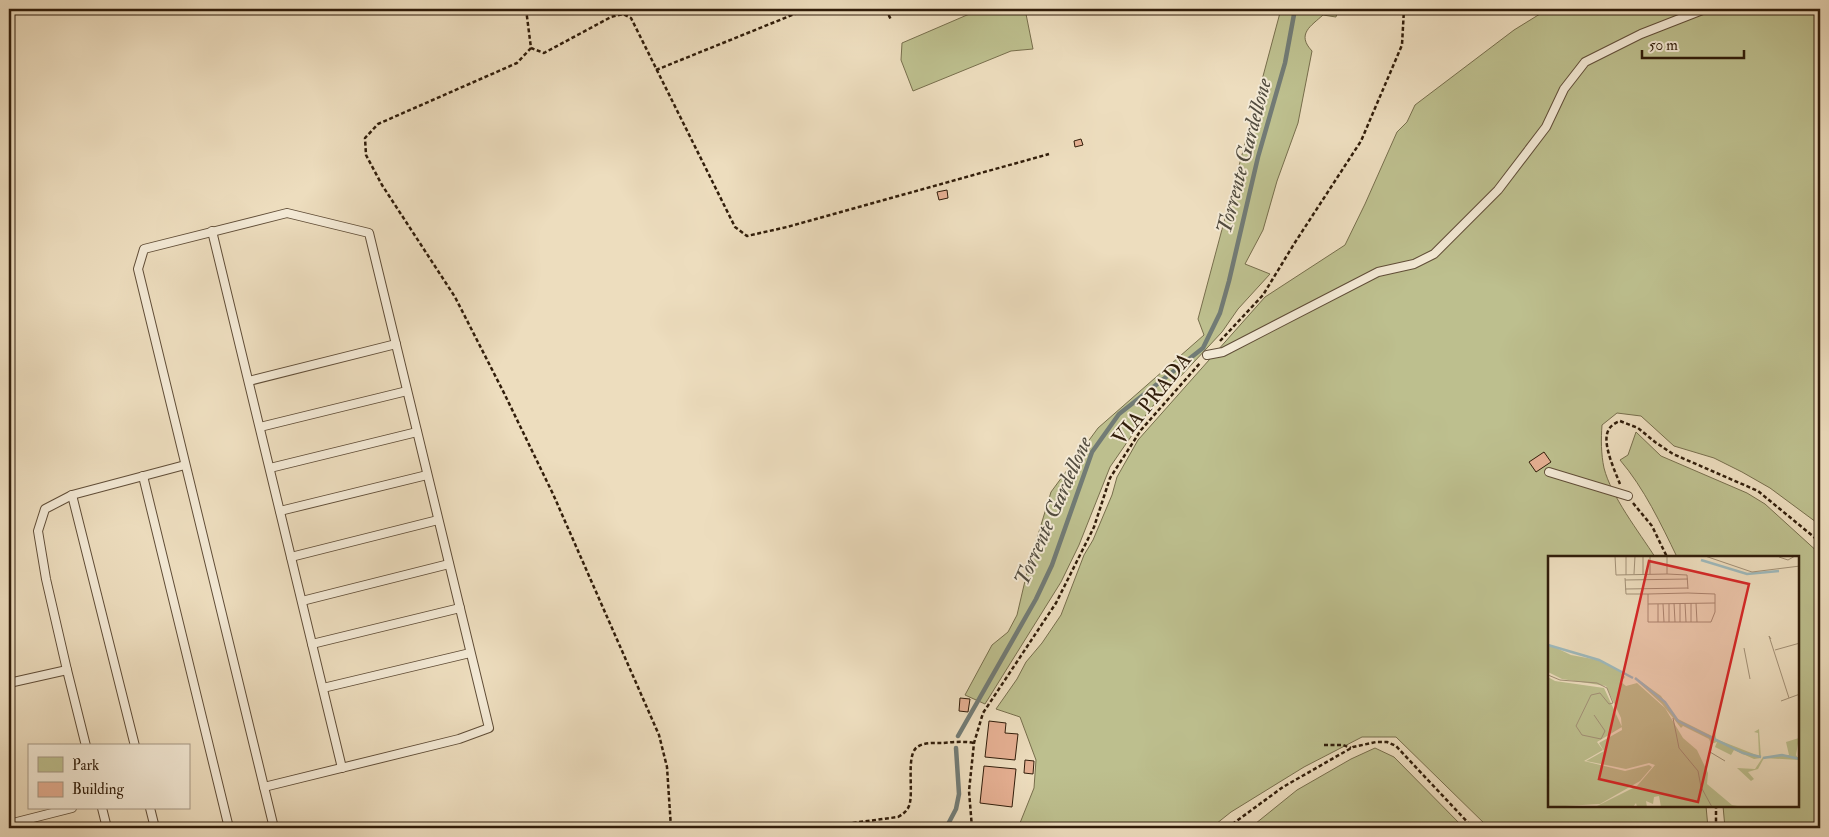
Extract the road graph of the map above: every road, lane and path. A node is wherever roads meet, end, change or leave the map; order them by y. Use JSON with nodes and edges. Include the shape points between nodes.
{"nodes":[{"id":1,"x":526,"y":9,"type":"edge"},
{"id":2,"x":807,"y":9,"type":"edge"},
{"id":3,"x":886,"y":9,"type":"edge"},
{"id":4,"x":1404,"y":9,"type":"edge"},
{"id":5,"x":1705,"y":9,"type":"edge"},
{"id":6,"x":891,"y":20,"type":"dead end"},
{"id":7,"x":531,"y":48,"type":"junction"},
{"id":8,"x":656,"y":70,"type":"junction"},
{"id":9,"x":1049,"y":154,"type":"dead end"},
{"id":10,"x":212,"y":231,"type":"junction"},
{"id":11,"x":396,"y":344,"type":"junction"},
{"id":12,"x":1207,"y":355,"type":"junction"},
{"id":13,"x":249,"y":381,"type":"junction"},
{"id":14,"x":407,"y":390,"type":"junction"},
{"id":15,"x":260,"y":427,"type":"junction"},
{"id":16,"x":417,"y":432,"type":"junction"},
{"id":17,"x":1607,"y":446,"type":"dead end"},
{"id":18,"x":185,"y":465,"type":"junction"},
{"id":19,"x":270,"y":468,"type":"junction"},
{"id":20,"x":1549,"y":472,"type":"dead end"},
{"id":21,"x":427,"y":475,"type":"junction"},
{"id":22,"x":143,"y":476,"type":"junction"},
{"id":23,"x":72,"y":495,"type":"junction"},
{"id":24,"x":1628,"y":496,"type":"dead end"},
{"id":25,"x":280,"y":511,"type":"junction"},
{"id":26,"x":438,"y":520,"type":"junction"},
{"id":27,"x":1820,"y":542,"type":"edge"},
{"id":28,"x":291,"y":556,"type":"junction"},
{"id":29,"x":449,"y":564,"type":"junction"},
{"id":30,"x":302,"y":601,"type":"junction"},
{"id":31,"x":460,"y":608,"type":"junction"},
{"id":32,"x":312,"y":644,"type":"junction"},
{"id":33,"x":470,"y":653,"type":"junction"},
{"id":34,"x":67,"y":670,"type":"junction"},
{"id":35,"x":9,"y":683,"type":"edge"},
{"id":36,"x":323,"y":688,"type":"junction"},
{"id":37,"x":974,"y":743,"type":"junction"},
{"id":38,"x":86,"y":744,"type":"edge"},
{"id":39,"x":134,"y":744,"type":"edge"},
{"id":40,"x":1324,"y":745,"type":"dead end"},
{"id":41,"x":1351,"y":748,"type":"junction"},
{"id":42,"x":342,"y":768,"type":"junction"},
{"id":43,"x":264,"y":787,"type":"junction"},
{"id":44,"x":1716,"y":807,"type":"edge"},
{"id":45,"x":64,"y":810,"type":"edge"},
{"id":46,"x":102,"y":810,"type":"edge"},
{"id":47,"x":150,"y":810,"type":"edge"},
{"id":48,"x":9,"y":824,"type":"edge"},
{"id":49,"x":107,"y":828,"type":"edge"},
{"id":50,"x":155,"y":828,"type":"edge"},
{"id":51,"x":229,"y":828,"type":"edge"},
{"id":52,"x":274,"y":828,"type":"edge"},
{"id":53,"x":671,"y":828,"type":"edge"},
{"id":54,"x":814,"y":828,"type":"edge"},
{"id":55,"x":972,"y":828,"type":"edge"},
{"id":56,"x":1227,"y":828,"type":"edge"},
{"id":57,"x":1473,"y":828,"type":"edge"},
{"id":58,"x":1716,"y":828,"type":"edge"}],
"edges":[{"from":1,"to":7,"type":"path"},
{"from":2,"to":8,"type":"path"},
{"from":3,"to":6,"type":"path"},
{"from":4,"to":12,"type":"path","name":"VIA PRADA","via":[[1402,45],[1361,141],[1263,295]]},
{"from":5,"to":12,"type":"lane","via":[[1641,34],[1585,62],[1564,89],[1546,127],[1498,190],[1434,254],[1414,264],[1378,272],[1223,352]]},
{"from":7,"to":8,"type":"path","via":[[544,52],[623,14],[630,18]]},
{"from":7,"to":53,"type":"path","via":[[517,63],[378,124],[364,138],[366,155],[455,297],[552,494],[659,735],[667,767]]},
{"from":8,"to":9,"type":"path","via":[[735,227],[747,236]]},
{"from":10,"to":11,"type":"lane","via":[[287,213],[369,233]]},
{"from":10,"to":13,"type":"lane"},
{"from":10,"to":18,"type":"lane","via":[[144,249],[138,269]]},
{"from":11,"to":13,"type":"lane"},
{"from":11,"to":14,"type":"lane"},
{"from":12,"to":37,"type":"path","name":"VIA PRADA","via":[[1141,430],[1110,478],[1094,527],[1056,603],[983,713]]},
{"from":13,"to":15,"type":"lane"},
{"from":14,"to":15,"type":"lane"},
{"from":14,"to":16,"type":"lane"},
{"from":15,"to":19,"type":"lane"},
{"from":16,"to":19,"type":"lane"},
{"from":16,"to":21,"type":"lane"},
{"from":17,"to":27,"type":"path","via":[[1607,431],[1614,424],[1620,420],[1630,424],[1673,454],[1758,491]]},
{"from":18,"to":22,"type":"lane"},
{"from":18,"to":43,"type":"lane"},
{"from":19,"to":25,"type":"lane"},
{"from":20,"to":24,"type":"lane"},
{"from":21,"to":25,"type":"lane"},
{"from":21,"to":26,"type":"lane"},
{"from":22,"to":23,"type":"lane"},
{"from":22,"to":51,"type":"lane"},
{"from":23,"to":34,"type":"lane","via":[[45,509],[38,531]]},
{"from":23,"to":39,"type":"lane"},
{"from":25,"to":28,"type":"lane"},
{"from":26,"to":28,"type":"lane"},
{"from":26,"to":29,"type":"lane"},
{"from":28,"to":30,"type":"lane"},
{"from":29,"to":30,"type":"lane"},
{"from":29,"to":31,"type":"lane"},
{"from":30,"to":32,"type":"lane"},
{"from":31,"to":32,"type":"lane"},
{"from":31,"to":33,"type":"lane"},
{"from":32,"to":36,"type":"lane"},
{"from":33,"to":36,"type":"lane"},
{"from":33,"to":42,"type":"lane","via":[[488,728],[459,739]]},
{"from":34,"to":35,"type":"lane"},
{"from":34,"to":38,"type":"lane"},
{"from":36,"to":42,"type":"lane"},
{"from":37,"to":54,"type":"path","via":[[930,743],[916,748],[909,805],[906,812],[898,817]]},
{"from":37,"to":55,"type":"path","name":"VIA PRADA","via":[[969,791]]},
{"from":40,"to":41,"type":"path"},
{"from":41,"to":56,"type":"path","via":[[1283,787]]},
{"from":41,"to":57,"type":"path","via":[[1376,742],[1396,746]]},
{"from":42,"to":43,"type":"lane"},
{"from":43,"to":52,"type":"lane"},
{"from":44,"to":58,"type":"path"},
{"from":45,"to":48,"type":"lane"},
{"from":46,"to":49,"type":"lane"},
{"from":47,"to":50,"type":"lane"}]}
